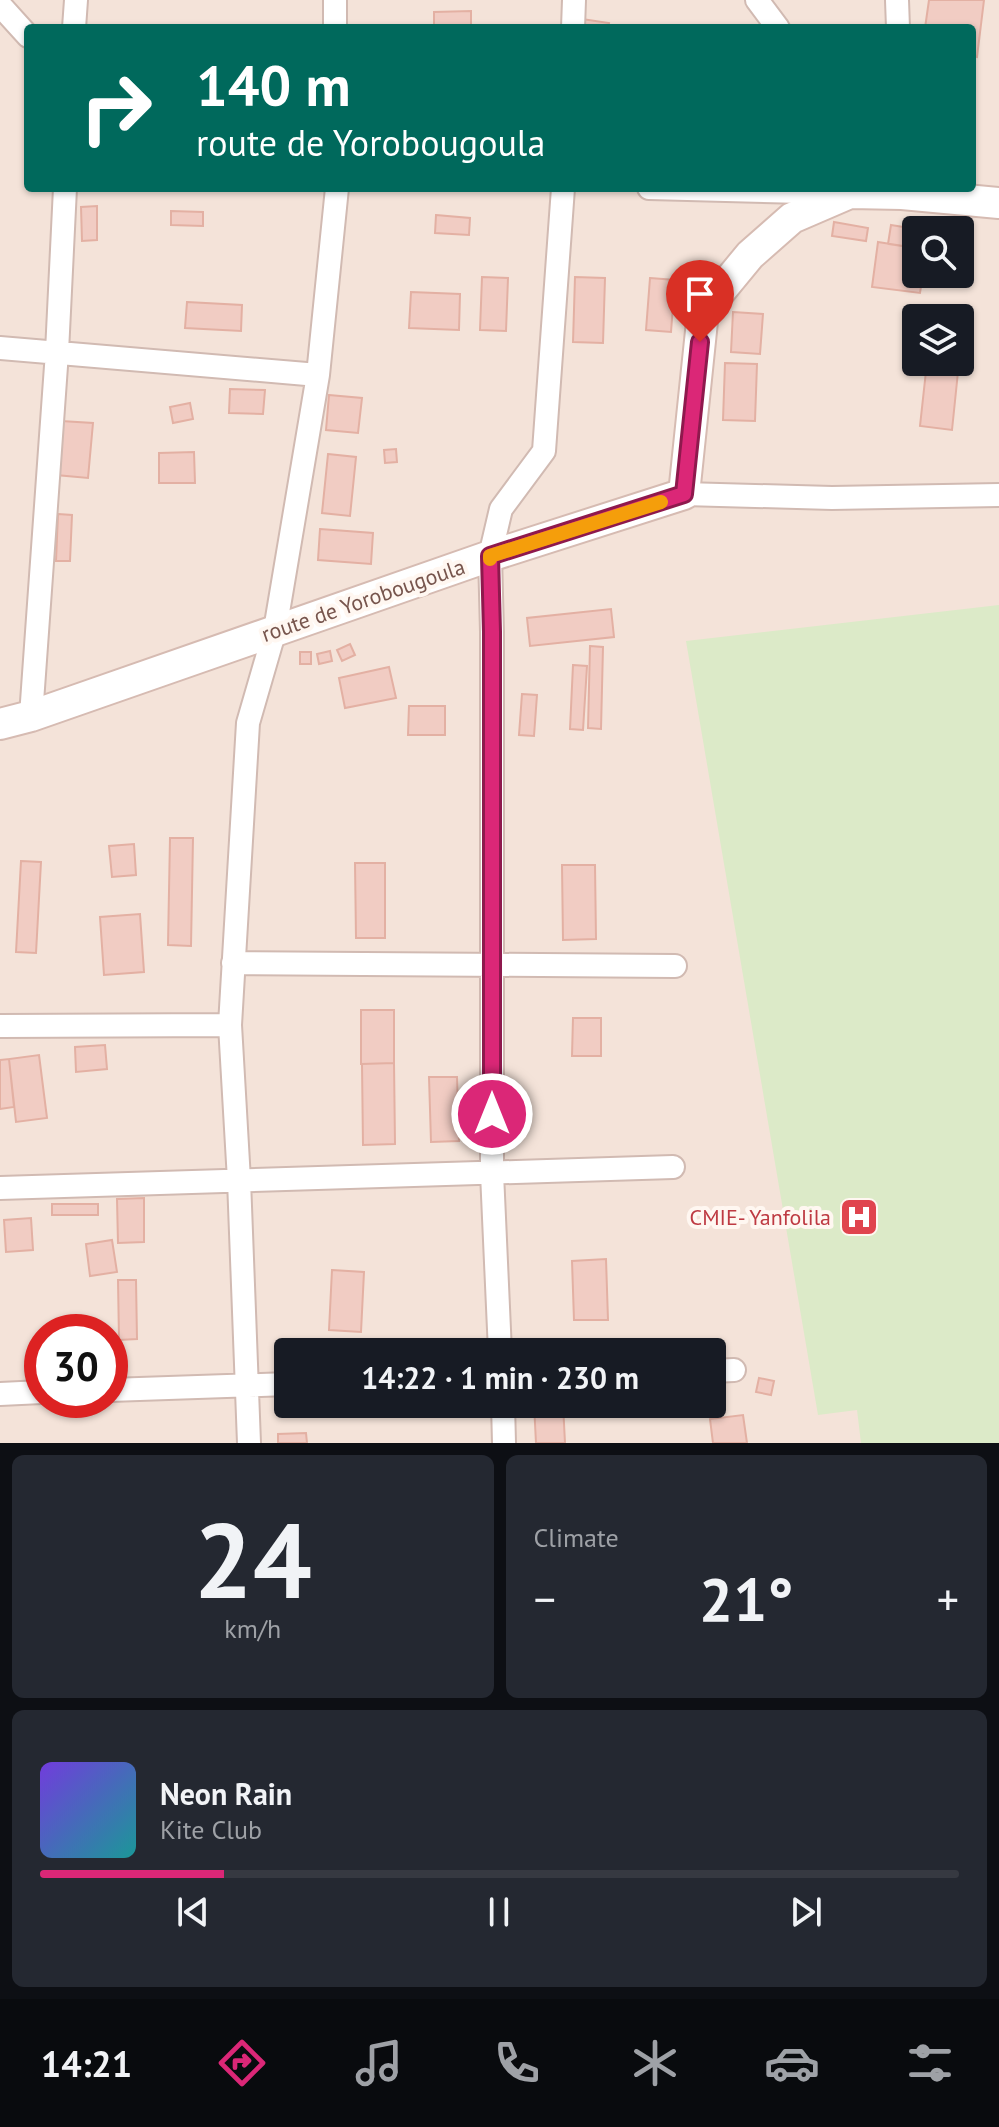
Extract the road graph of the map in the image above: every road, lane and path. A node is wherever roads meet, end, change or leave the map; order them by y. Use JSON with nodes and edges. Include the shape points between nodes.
{"nodes":[{"id":1,"x":76,"y":0,"type":"edge"},
{"id":2,"x":335,"y":0,"type":"edge"},
{"id":3,"x":574,"y":0,"type":"edge"},
{"id":4,"x":757,"y":0,"type":"edge"},
{"id":5,"x":897,"y":0,"type":"edge"},
{"id":6,"x":0,"y":5,"type":"edge"},
{"id":7,"x":74,"y":24,"type":"edge"},
{"id":8,"x":335,"y":24,"type":"edge"},
{"id":9,"x":573,"y":24,"type":"edge"},
{"id":10,"x":775,"y":24,"type":"edge"},
{"id":11,"x":898,"y":24,"type":"edge"},
{"id":12,"x":24,"y":32,"type":"edge"},
{"id":13,"x":65,"y":192,"type":"edge"},
{"id":14,"x":337,"y":192,"type":"edge"},
{"id":15,"x":563,"y":192,"type":"edge"},
{"id":16,"x":810,"y":192,"type":"edge"},
{"id":17,"x":867,"y":192,"type":"edge"},
{"id":18,"x":916,"y":192,"type":"edge"},
{"id":19,"x":850,"y":193,"type":"junction"},
{"id":20,"x":999,"y":203,"type":"edge"},
{"id":21,"x":0,"y":348,"type":"edge"},
{"id":22,"x":57,"y":352,"type":"junction"},
{"id":23,"x":318,"y":375,"type":"junction"},
{"id":24,"x":684,"y":494,"type":"junction"},
{"id":25,"x":999,"y":495,"type":"edge"},
{"id":26,"x":490,"y":556,"type":"junction"},
{"id":27,"x":275,"y":630,"type":"junction"},
{"id":28,"x":31,"y":716,"type":"junction"},
{"id":29,"x":0,"y":724,"type":"edge"},
{"id":30,"x":233,"y":963,"type":"junction"},
{"id":31,"x":492,"y":966,"type":"junction"},
{"id":32,"x":675,"y":966,"type":"dead end"},
{"id":33,"x":230,"y":1025,"type":"junction"},
{"id":34,"x":0,"y":1026,"type":"edge"},
{"id":35,"x":673,"y":1167,"type":"dead end"},
{"id":36,"x":492,"y":1173,"type":"junction"},
{"id":37,"x":239,"y":1180,"type":"junction"},
{"id":38,"x":0,"y":1188,"type":"edge"},
{"id":39,"x":499,"y":1338,"type":"edge"},
{"id":40,"x":248,"y":1384,"type":"junction"},
{"id":41,"x":274,"y":1384,"type":"edge"},
{"id":42,"x":128,"y":1389,"type":"edge"},
{"id":43,"x":24,"y":1393,"type":"edge"},
{"id":44,"x":0,"y":1394,"type":"edge"},
{"id":45,"x":503,"y":1418,"type":"edge"},
{"id":46,"x":249,"y":1443,"type":"edge"},
{"id":47,"x":504,"y":1443,"type":"edge"}],
"edges":[{"from":1,"to":7,"type":"street"},
{"from":2,"to":8,"type":"street"},
{"from":3,"to":9,"type":"street"},
{"from":4,"to":10,"type":"street"},
{"from":5,"to":11,"type":"street"},
{"from":6,"to":12,"type":"street"},
{"from":13,"to":22,"type":"street"},
{"from":14,"to":23,"type":"street"},
{"from":15,"to":26,"type":"street","via":[[544,451],[501,509]]},
{"from":16,"to":19,"type":"street"},
{"from":17,"to":19,"type":"main road"},
{"from":18,"to":20,"type":"main road"},
{"from":19,"to":24,"type":"main road","via":[[792,218],[750,255],[703,312]]},
{"from":21,"to":22,"type":"street"},
{"from":22,"to":23,"type":"street"},
{"from":22,"to":28,"type":"street"},
{"from":23,"to":27,"type":"street"},
{"from":24,"to":25,"type":"street"},
{"from":24,"to":26,"type":"main road","name":"route de Yorobougoula"},
{"from":26,"to":27,"type":"main road","name":"route de Yorobougoula"},
{"from":26,"to":31,"type":"street"},
{"from":27,"to":28,"type":"main road","name":"route de Yorobougoula"},
{"from":27,"to":30,"type":"street","via":[[248,723]]},
{"from":28,"to":29,"type":"main road","name":"route de Yorobougoula"},
{"from":30,"to":31,"type":"street"},
{"from":30,"to":33,"type":"street"},
{"from":31,"to":32,"type":"street"},
{"from":31,"to":36,"type":"street"},
{"from":33,"to":34,"type":"street"},
{"from":33,"to":37,"type":"street"},
{"from":35,"to":36,"type":"street"},
{"from":36,"to":37,"type":"street"},
{"from":36,"to":39,"type":"street"},
{"from":37,"to":38,"type":"street"},
{"from":37,"to":40,"type":"street"},
{"from":40,"to":41,"type":"street"},
{"from":40,"to":42,"type":"street"},
{"from":40,"to":46,"type":"street"},
{"from":43,"to":44,"type":"street"},
{"from":45,"to":47,"type":"street"}]}
